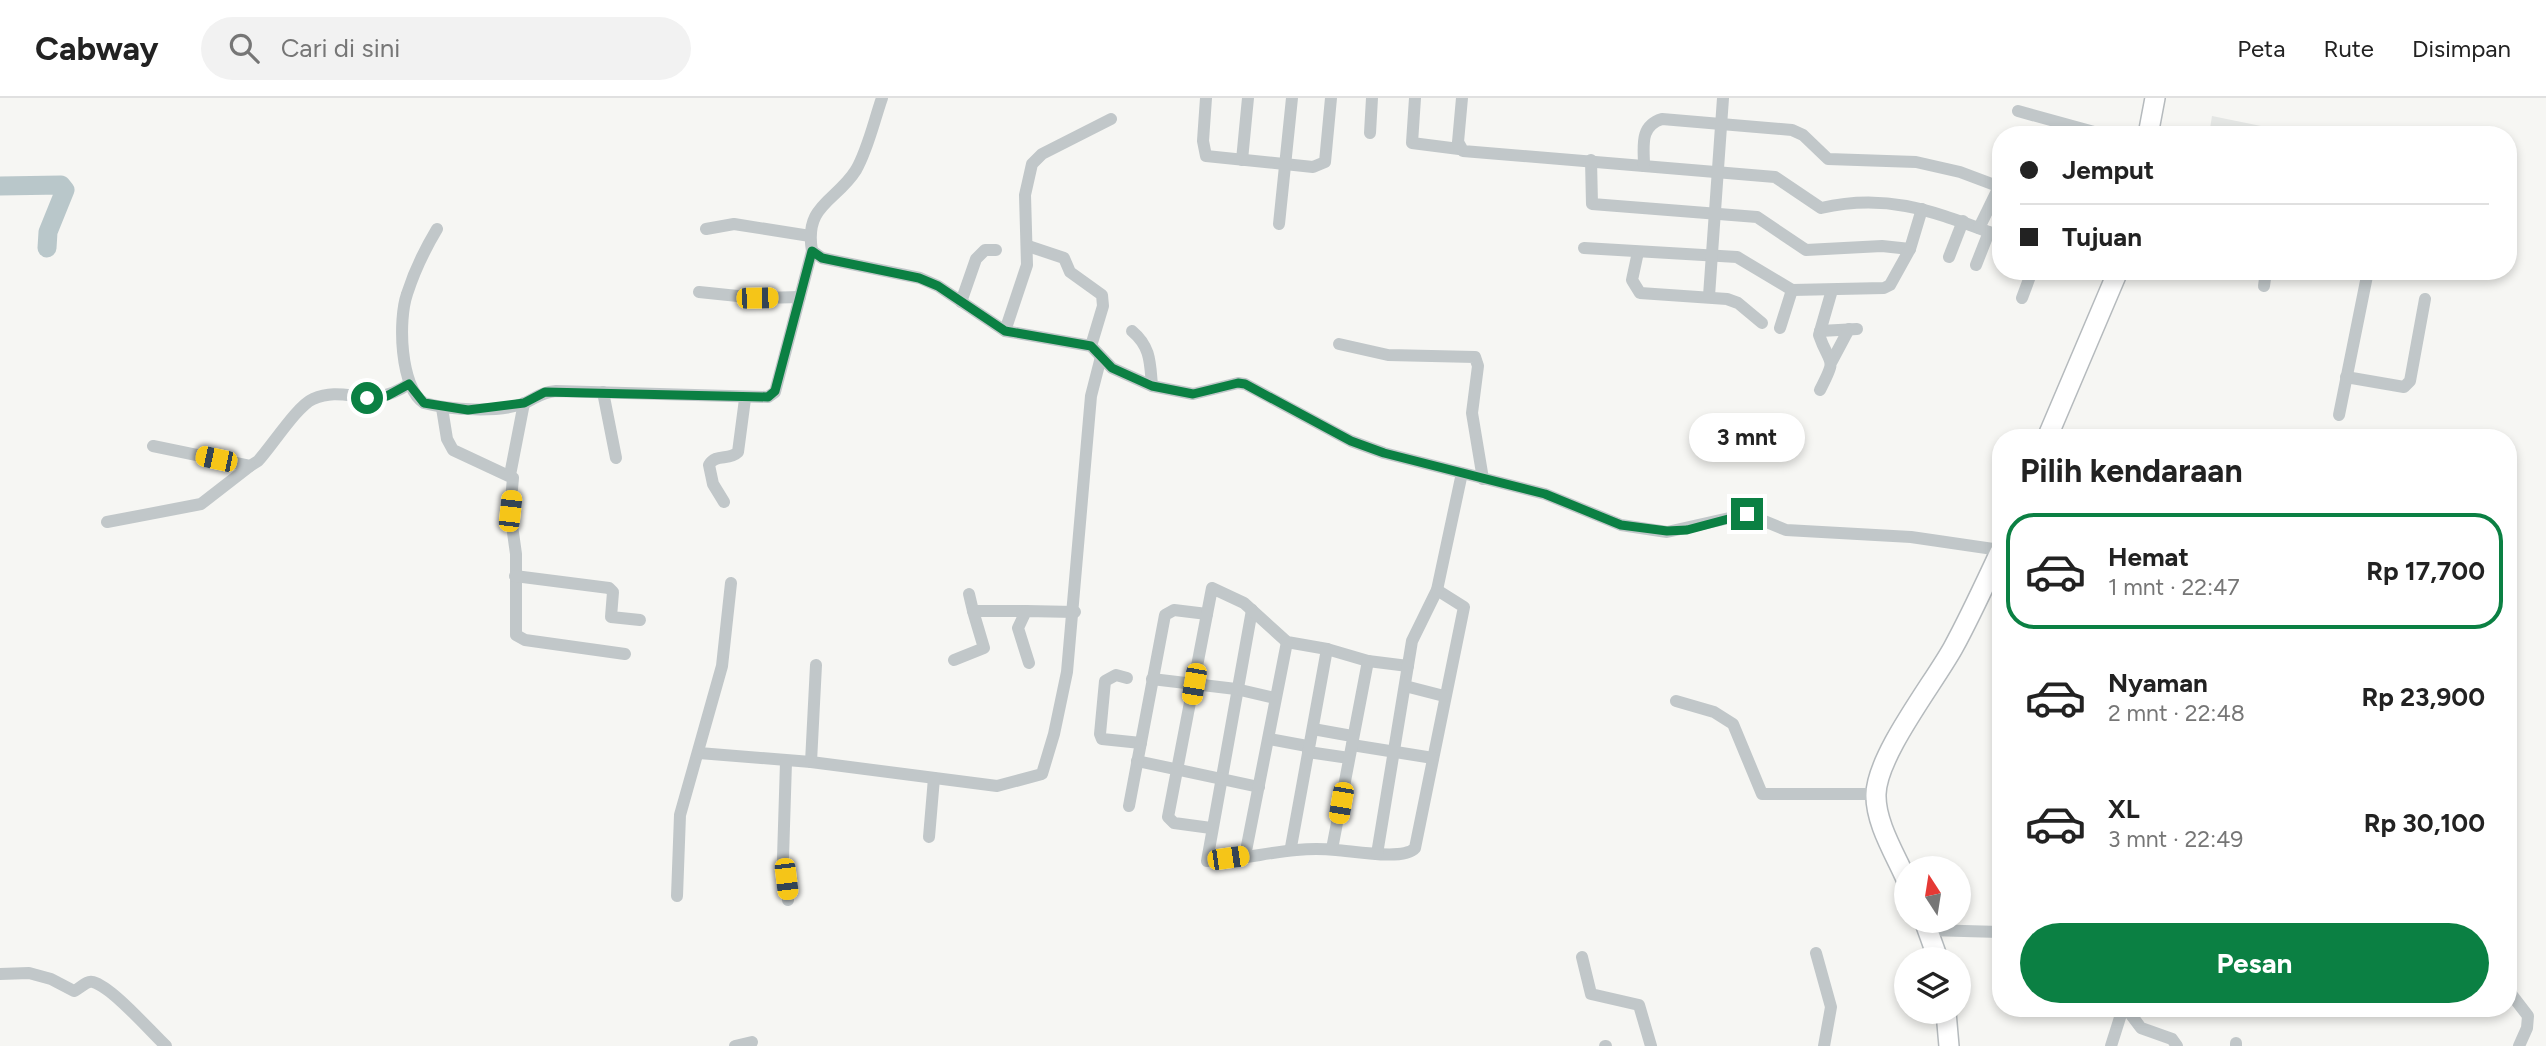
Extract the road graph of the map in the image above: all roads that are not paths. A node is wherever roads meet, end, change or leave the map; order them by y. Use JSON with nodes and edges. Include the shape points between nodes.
{"nodes":[{"id":1,"x":882,"y":98,"type":"edge"},
{"id":2,"x":1206,"y":98,"type":"edge"},
{"id":3,"x":1248,"y":98,"type":"edge"},
{"id":4,"x":1292,"y":98,"type":"edge"},
{"id":5,"x":1331,"y":98,"type":"edge"},
{"id":6,"x":1373,"y":98,"type":"edge"},
{"id":7,"x":1415,"y":98,"type":"edge"},
{"id":8,"x":1462,"y":98,"type":"edge"},
{"id":9,"x":1723,"y":98,"type":"edge"},
{"id":10,"x":2155,"y":98,"type":"edge"},
{"id":11,"x":2018,"y":111,"type":"dead end"},
{"id":12,"x":1111,"y":119,"type":"dead end"},
{"id":13,"x":1720,"y":125,"type":"junction"},
{"id":14,"x":2072,"y":126,"type":"edge"},
{"id":15,"x":2150,"y":126,"type":"edge"},
{"id":16,"x":1370,"y":133,"type":"dead end"},
{"id":17,"x":1459,"y":149,"type":"junction"},
{"id":18,"x":1242,"y":160,"type":"junction"},
{"id":19,"x":1591,"y":160,"type":"junction"},
{"id":20,"x":1287,"y":164,"type":"junction"},
{"id":21,"x":1644,"y":166,"type":"junction"},
{"id":22,"x":1716,"y":172,"type":"junction"},
{"id":23,"x":1992,"y":184,"type":"edge"},
{"id":24,"x":1922,"y":209,"type":"junction"},
{"id":25,"x":1714,"y":214,"type":"junction"},
{"id":26,"x":1962,"y":220,"type":"junction"},
{"id":27,"x":1279,"y":223,"type":"dead end"},
{"id":28,"x":437,"y":229,"type":"dead end"},
{"id":29,"x":706,"y":229,"type":"dead end"},
{"id":30,"x":1990,"y":232,"type":"edge"},
{"id":31,"x":810,"y":236,"type":"junction"},
{"id":32,"x":1028,"y":246,"type":"junction"},
{"id":33,"x":1584,"y":248,"type":"dead end"},
{"id":34,"x":1910,"y":249,"type":"junction"},
{"id":35,"x":996,"y":250,"type":"dead end"},
{"id":36,"x":812,"y":251,"type":"junction"},
{"id":37,"x":1638,"y":252,"type":"junction"},
{"id":38,"x":1711,"y":255,"type":"junction"},
{"id":39,"x":1949,"y":257,"type":"dead end"},
{"id":40,"x":1976,"y":265,"type":"dead end"},
{"id":41,"x":2029,"y":280,"type":"edge"},
{"id":42,"x":2114,"y":280,"type":"edge"},
{"id":43,"x":2264,"y":280,"type":"edge"},
{"id":44,"x":2366,"y":280,"type":"edge"},
{"id":45,"x":2263,"y":286,"type":"dead end"},
{"id":46,"x":1792,"y":290,"type":"junction"},
{"id":47,"x":1832,"y":290,"type":"junction"},
{"id":48,"x":699,"y":292,"type":"dead end"},
{"id":49,"x":1709,"y":296,"type":"junction"},
{"id":50,"x":800,"y":297,"type":"junction"},
{"id":51,"x":2022,"y":298,"type":"dead end"},
{"id":52,"x":2425,"y":299,"type":"dead end"},
{"id":53,"x":961,"y":302,"type":"junction"},
{"id":54,"x":1762,"y":323,"type":"dead end"},
{"id":55,"x":1780,"y":328,"type":"dead end"},
{"id":56,"x":1005,"y":331,"type":"junction"},
{"id":57,"x":1132,"y":331,"type":"dead end"},
{"id":58,"x":1820,"y":331,"type":"junction"},
{"id":59,"x":1339,"y":344,"type":"dead end"},
{"id":60,"x":1091,"y":346,"type":"junction"},
{"id":61,"x":1101,"y":357,"type":"junction"},
{"id":62,"x":1832,"y":361,"type":"junction"},
{"id":63,"x":2346,"y":377,"type":"junction"},
{"id":64,"x":409,"y":384,"type":"junction"},
{"id":65,"x":1152,"y":386,"type":"junction"},
{"id":66,"x":1820,"y":390,"type":"dead end"},
{"id":67,"x":603,"y":392,"type":"junction"},
{"id":68,"x":745,"y":398,"type":"junction"},
{"id":69,"x":524,"y":403,"type":"junction"},
{"id":70,"x":442,"y":408,"type":"junction"},
{"id":71,"x":2339,"y":415,"type":"dead end"},
{"id":72,"x":2051,"y":429,"type":"edge"},
{"id":73,"x":153,"y":446,"type":"dead end"},
{"id":74,"x":615,"y":458,"type":"dead end"},
{"id":75,"x":250,"y":466,"type":"junction"},
{"id":76,"x":1462,"y":473,"type":"junction"},
{"id":77,"x":510,"y":475,"type":"junction"},
{"id":78,"x":1483,"y":479,"type":"junction"},
{"id":79,"x":724,"y":502,"type":"dead end"},
{"id":80,"x":107,"y":522,"type":"dead end"},
{"id":81,"x":1992,"y":550,"type":"edge"},
{"id":82,"x":1992,"y":568,"type":"edge"},
{"id":83,"x":515,"y":576,"type":"junction"},
{"id":84,"x":732,"y":583,"type":"dead end"},
{"id":85,"x":1437,"y":587,"type":"junction"},
{"id":86,"x":969,"y":594,"type":"dead end"},
{"id":87,"x":1252,"y":610,"type":"junction"},
{"id":88,"x":973,"y":611,"type":"junction"},
{"id":89,"x":1026,"y":611,"type":"junction"},
{"id":90,"x":1075,"y":612,"type":"junction"},
{"id":91,"x":1207,"y":614,"type":"junction"},
{"id":92,"x":640,"y":620,"type":"dead end"},
{"id":93,"x":1287,"y":642,"type":"junction"},
{"id":94,"x":1327,"y":649,"type":"junction"},
{"id":95,"x":625,"y":654,"type":"dead end"},
{"id":96,"x":954,"y":660,"type":"dead end"},
{"id":97,"x":1368,"y":661,"type":"junction"},
{"id":98,"x":1029,"y":663,"type":"dead end"},
{"id":99,"x":817,"y":665,"type":"dead end"},
{"id":100,"x":1408,"y":666,"type":"junction"},
{"id":101,"x":1127,"y":678,"type":"dead end"},
{"id":102,"x":1152,"y":679,"type":"junction"},
{"id":103,"x":1194,"y":684,"type":"junction"},
{"id":104,"x":1405,"y":686,"type":"junction"},
{"id":105,"x":1236,"y":689,"type":"junction"},
{"id":106,"x":1444,"y":696,"type":"junction"},
{"id":107,"x":1275,"y":698,"type":"junction"},
{"id":108,"x":1676,"y":701,"type":"dead end"},
{"id":109,"x":1313,"y":729,"type":"junction"},
{"id":110,"x":1269,"y":739,"type":"junction"},
{"id":111,"x":1141,"y":743,"type":"junction"},
{"id":112,"x":1351,"y":746,"type":"junction"},
{"id":113,"x":1307,"y":749,"type":"junction"},
{"id":114,"x":1394,"y":751,"type":"junction"},
{"id":115,"x":699,"y":753,"type":"junction"},
{"id":116,"x":1433,"y":758,"type":"junction"},
{"id":117,"x":1137,"y":761,"type":"junction"},
{"id":118,"x":786,"y":762,"type":"junction"},
{"id":119,"x":811,"y":762,"type":"junction"},
{"id":120,"x":1179,"y":771,"type":"junction"},
{"id":121,"x":934,"y":778,"type":"junction"},
{"id":122,"x":1222,"y":780,"type":"junction"},
{"id":123,"x":1259,"y":787,"type":"junction"},
{"id":124,"x":1875,"y":794,"type":"junction"},
{"id":125,"x":1129,"y":806,"type":"dead end"},
{"id":126,"x":1211,"y":828,"type":"junction"},
{"id":127,"x":929,"y":838,"type":"dead end"},
{"id":128,"x":1291,"y":848,"type":"junction"},
{"id":129,"x":1332,"y":849,"type":"junction"},
{"id":130,"x":1377,"y":854,"type":"junction"},
{"id":131,"x":1245,"y":856,"type":"junction"},
{"id":132,"x":1896,"y":856,"type":"edge"},
{"id":133,"x":677,"y":896,"type":"dead end"},
{"id":134,"x":788,"y":900,"type":"dead end"},
{"id":135,"x":1971,"y":929,"type":"edge"},
{"id":136,"x":1992,"y":931,"type":"edge"},
{"id":137,"x":1816,"y":953,"type":"dead end"},
{"id":138,"x":1582,"y":957,"type":"dead end"},
{"id":139,"x":0,"y":974,"type":"edge"},
{"id":140,"x":2517,"y":1001,"type":"edge"},
{"id":141,"x":2121,"y":1017,"type":"edge"},
{"id":142,"x":2132,"y":1017,"type":"edge"},
{"id":143,"x":1947,"y":1024,"type":"edge"},
{"id":144,"x":752,"y":1042,"type":"dead end"},
{"id":145,"x":166,"y":1046,"type":"edge"},
{"id":146,"x":735,"y":1046,"type":"edge"},
{"id":147,"x":1651,"y":1046,"type":"edge"},
{"id":148,"x":1824,"y":1046,"type":"edge"},
{"id":149,"x":1950,"y":1046,"type":"edge"},
{"id":150,"x":2110,"y":1046,"type":"edge"},
{"id":151,"x":2177,"y":1046,"type":"edge"},
{"id":152,"x":2519,"y":1046,"type":"edge"}],
"edges":[{"from":1,"to":31,"type":"street","via":[[854,172],[821,205]]},
{"from":2,"to":18,"type":"street","via":[[1203,153],[1210,158]]},
{"from":3,"to":18,"type":"street"},
{"from":4,"to":20,"type":"street"},
{"from":5,"to":20,"type":"street","via":[[1325,162],[1313,167]]},
{"from":6,"to":16,"type":"street"},
{"from":7,"to":17,"type":"street","via":[[1412,143]]},
{"from":8,"to":17,"type":"street"},
{"from":9,"to":13,"type":"street"},
{"from":10,"to":15,"type":"main road"},
{"from":11,"to":14,"type":"street"},
{"from":12,"to":32,"type":"street","via":[[1042,154],[1032,164],[1025,195]]},
{"from":13,"to":21,"type":"street","via":[[1661,119],[1651,123],[1644,131]]},
{"from":13,"to":22,"type":"street"},
{"from":13,"to":23,"type":"street","via":[[1792,130],[1828,159],[1916,162]]},
{"from":17,"to":19,"type":"street"},
{"from":18,"to":20,"type":"street"},
{"from":19,"to":21,"type":"street"},
{"from":19,"to":25,"type":"street","via":[[1592,204]]},
{"from":20,"to":27,"type":"street"},
{"from":21,"to":22,"type":"street"},
{"from":22,"to":24,"type":"street","via":[[1775,177],[1821,208],[1879,202]]},
{"from":22,"to":25,"type":"street"},
{"from":24,"to":26,"type":"street"},
{"from":24,"to":34,"type":"street"},
{"from":25,"to":34,"type":"street","via":[[1765,220],[1807,250]]},
{"from":25,"to":38,"type":"street"},
{"from":26,"to":30,"type":"street"},
{"from":26,"to":39,"type":"street"},
{"from":28,"to":64,"type":"street","via":[[403,310]]},
{"from":29,"to":31,"type":"street","via":[[734,224]]},
{"from":30,"to":40,"type":"street"},
{"from":31,"to":36,"type":"street"},
{"from":32,"to":56,"type":"street","via":[[1027,265]]},
{"from":32,"to":60,"type":"street","via":[[1063,258],[1070,272],[1102,295]]},
{"from":33,"to":37,"type":"street"},
{"from":34,"to":47,"type":"street","via":[[1890,285]]},
{"from":35,"to":53,"type":"street","via":[[985,250],[976,259]]},
{"from":36,"to":50,"type":"street"},
{"from":36,"to":53,"type":"street","via":[[822,258],[919,278]]},
{"from":37,"to":38,"type":"street"},
{"from":37,"to":49,"type":"street","via":[[1632,279],[1640,293]]},
{"from":38,"to":46,"type":"street","via":[[1743,259]]},
{"from":38,"to":49,"type":"street"},
{"from":41,"to":51,"type":"street"},
{"from":42,"to":72,"type":"main road"},
{"from":43,"to":45,"type":"street"},
{"from":44,"to":63,"type":"street"},
{"from":46,"to":47,"type":"street"},
{"from":46,"to":55,"type":"street"},
{"from":47,"to":58,"type":"street"},
{"from":48,"to":50,"type":"street"},
{"from":49,"to":54,"type":"street","via":[[1738,303]]},
{"from":50,"to":68,"type":"street","via":[[775,391],[765,398]]},
{"from":52,"to":63,"type":"street","via":[[2410,381],[2404,387]]},
{"from":53,"to":56,"type":"street"},
{"from":56,"to":60,"type":"street"},
{"from":57,"to":65,"type":"street","via":[[1146,345]]},
{"from":58,"to":62,"type":"street"},
{"from":58,"to":62,"type":"street","via":[[1853,329]]},
{"from":59,"to":78,"type":"street","via":[[1388,355],[1475,357],[1472,413]]},
{"from":60,"to":61,"type":"street"},
{"from":61,"to":65,"type":"street","via":[[1112,368]]},
{"from":61,"to":90,"type":"street","via":[[1091,396]]},
{"from":62,"to":66,"type":"street"},
{"from":63,"to":71,"type":"street"},
{"from":64,"to":70,"type":"street","via":[[419,400]]},
{"from":64,"to":75,"type":"street","via":[[378,398],[334,394],[313,399]]},
{"from":65,"to":76,"type":"street","via":[[1193,394],[1245,384],[1351,441]]},
{"from":67,"to":68,"type":"street"},
{"from":67,"to":69,"type":"street","via":[[545,392]]},
{"from":67,"to":74,"type":"street"},
{"from":68,"to":79,"type":"street","via":[[738,452],[709,465]]},
{"from":69,"to":70,"type":"street","via":[[468,410]]},
{"from":69,"to":77,"type":"street"},
{"from":70,"to":77,"type":"street","via":[[447,439],[456,453]]},
{"from":73,"to":75,"type":"street"},
{"from":75,"to":80,"type":"street","via":[[201,504]]},
{"from":76,"to":78,"type":"street"},
{"from":76,"to":85,"type":"street"},
{"from":77,"to":83,"type":"street"},
{"from":78,"to":81,"type":"street","via":[[1545,494],[1639,529],[1687,530],[1747,514],[1786,530],[1911,537]]},
{"from":82,"to":124,"type":"main road","via":[[1953,648],[1889,754]]},
{"from":83,"to":92,"type":"street","via":[[610,588],[611,617]]},
{"from":83,"to":95,"type":"street","via":[[517,636]]},
{"from":84,"to":115,"type":"street","via":[[722,666]]},
{"from":85,"to":100,"type":"street","via":[[1412,641]]},
{"from":85,"to":106,"type":"street","via":[[1464,607]]},
{"from":86,"to":88,"type":"street"},
{"from":87,"to":91,"type":"street","via":[[1216,587],[1210,591]]},
{"from":87,"to":93,"type":"street"},
{"from":87,"to":105,"type":"street"},
{"from":88,"to":89,"type":"street"},
{"from":88,"to":96,"type":"street","via":[[984,649]]},
{"from":89,"to":90,"type":"street"},
{"from":89,"to":98,"type":"street","via":[[1018,628]]},
{"from":90,"to":121,"type":"street","via":[[1067,672],[1042,774],[997,786]]},
{"from":91,"to":102,"type":"street","via":[[1174,610],[1165,615]]},
{"from":91,"to":103,"type":"street"},
{"from":93,"to":94,"type":"street"},
{"from":93,"to":107,"type":"street"},
{"from":94,"to":97,"type":"street"},
{"from":94,"to":109,"type":"street"},
{"from":97,"to":100,"type":"street"},
{"from":97,"to":112,"type":"street"},
{"from":99,"to":119,"type":"street"},
{"from":100,"to":104,"type":"street"},
{"from":101,"to":111,"type":"street","via":[[1116,675],[1105,681],[1100,734],[1102,739]]},
{"from":102,"to":103,"type":"street"},
{"from":102,"to":111,"type":"street"},
{"from":103,"to":105,"type":"street"},
{"from":103,"to":120,"type":"street"},
{"from":104,"to":106,"type":"street"},
{"from":104,"to":114,"type":"street"},
{"from":105,"to":107,"type":"street"},
{"from":105,"to":122,"type":"street"},
{"from":106,"to":116,"type":"street"},
{"from":107,"to":110,"type":"street"},
{"from":108,"to":124,"type":"street","via":[[1714,712],[1733,724],[1762,794]]},
{"from":109,"to":112,"type":"street"},
{"from":109,"to":113,"type":"street"},
{"from":110,"to":113,"type":"street"},
{"from":110,"to":123,"type":"street"},
{"from":111,"to":117,"type":"street"},
{"from":112,"to":113,"type":"street"},
{"from":112,"to":114,"type":"street"},
{"from":112,"to":129,"type":"street"},
{"from":113,"to":128,"type":"street"},
{"from":114,"to":116,"type":"street"},
{"from":114,"to":130,"type":"street"},
{"from":115,"to":118,"type":"street"},
{"from":115,"to":133,"type":"street","via":[[680,815]]},
{"from":116,"to":130,"type":"street","via":[[1414,851]]},
{"from":117,"to":120,"type":"street"},
{"from":117,"to":125,"type":"street"},
{"from":118,"to":119,"type":"street"},
{"from":118,"to":134,"type":"street","via":[[783,858]]},
{"from":119,"to":121,"type":"street"},
{"from":120,"to":122,"type":"street"},
{"from":120,"to":126,"type":"street","via":[[1169,820]]},
{"from":121,"to":127,"type":"street"},
{"from":122,"to":123,"type":"street"},
{"from":122,"to":126,"type":"street"},
{"from":123,"to":131,"type":"street"},
{"from":124,"to":132,"type":"main road"},
{"from":126,"to":131,"type":"street","via":[[1207,861]]},
{"from":128,"to":129,"type":"street"},
{"from":128,"to":131,"type":"street"},
{"from":129,"to":130,"type":"street"},
{"from":135,"to":136,"type":"street"},
{"from":137,"to":148,"type":"street","via":[[1831,1007]]},
{"from":138,"to":147,"type":"street","via":[[1591,994],[1639,1005]]},
{"from":139,"to":145,"type":"street","via":[[51,979],[74,991],[94,982]]},
{"from":140,"to":152,"type":"street","via":[[2528,1016]]},
{"from":141,"to":150,"type":"street"},
{"from":142,"to":151,"type":"street","via":[[2141,1028],[2172,1039]]},
{"from":143,"to":149,"type":"main road"},
{"from":144,"to":146,"type":"street"}]}
